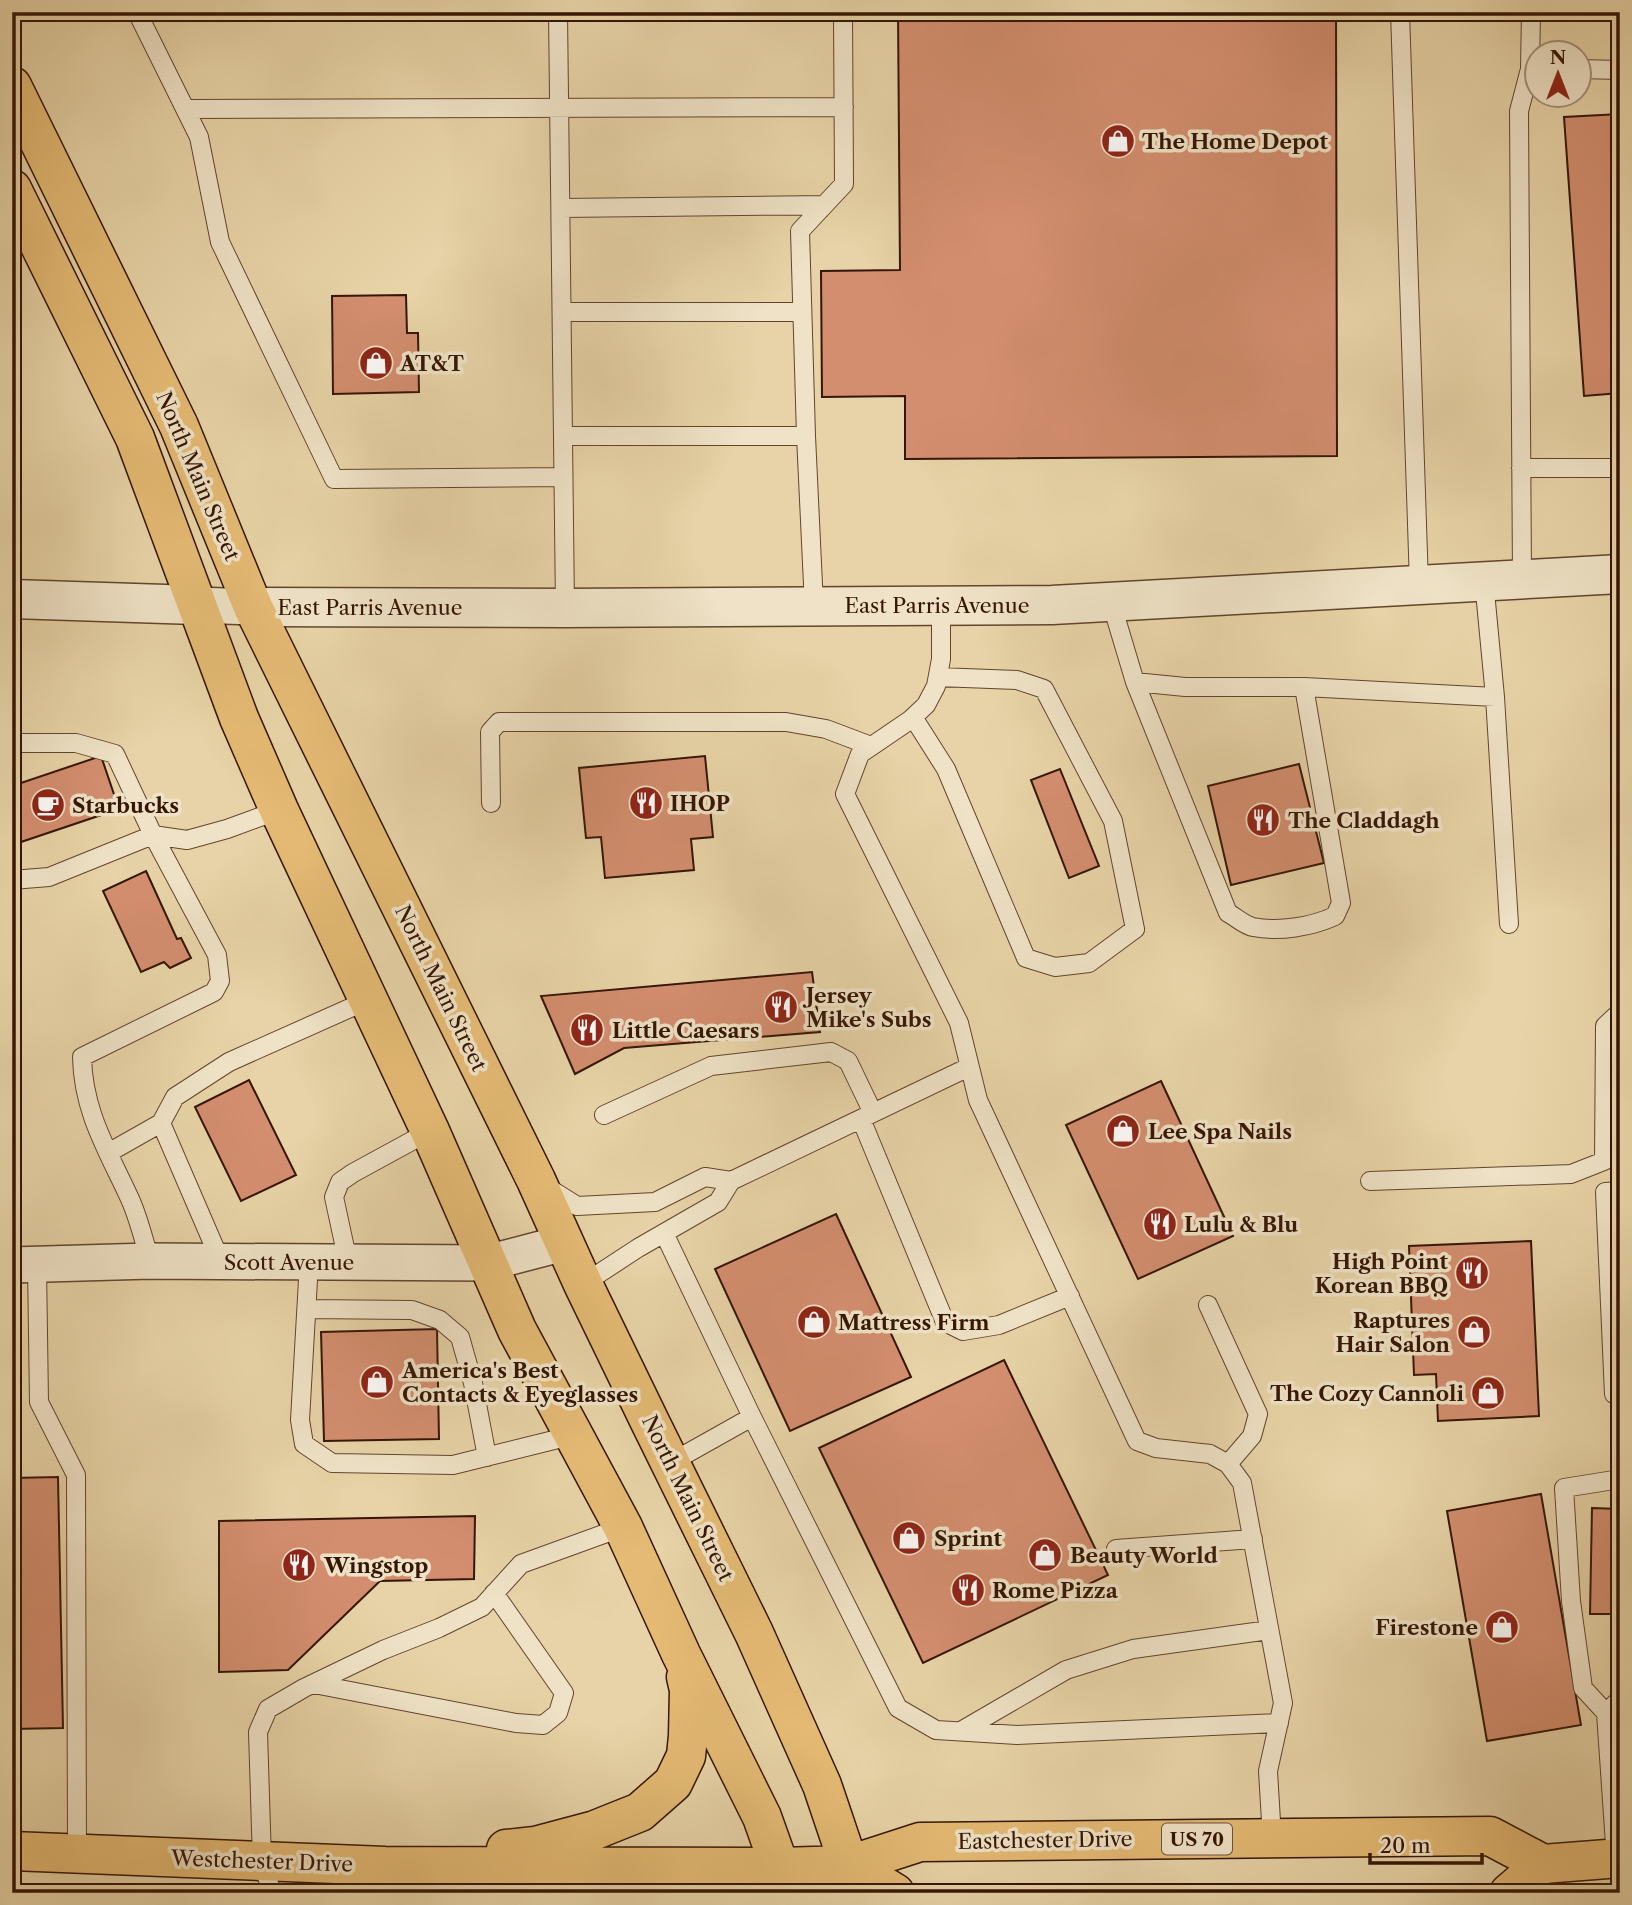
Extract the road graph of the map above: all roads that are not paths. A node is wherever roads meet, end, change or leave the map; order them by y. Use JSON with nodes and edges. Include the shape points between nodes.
{"nodes":[{"id":1,"x":137,"y":12,"type":"edge"},
{"id":2,"x":558,"y":12,"type":"edge"},
{"id":3,"x":843,"y":12,"type":"edge"},
{"id":4,"x":1400,"y":12,"type":"edge"},
{"id":5,"x":1531,"y":12,"type":"edge"},
{"id":6,"x":1532,"y":38,"type":"edge"},
{"id":7,"x":1594,"y":69,"type":"edge"},
{"id":8,"x":1620,"y":69,"type":"edge"},
{"id":9,"x":12,"y":86,"type":"edge"},
{"id":10,"x":1524,"y":97,"type":"edge"},
{"id":11,"x":559,"y":107,"type":"junction"},
{"id":12,"x":844,"y":107,"type":"junction"},
{"id":13,"x":185,"y":109,"type":"junction"},
{"id":14,"x":12,"y":189,"type":"edge"},
{"id":15,"x":824,"y":205,"type":"junction"},
{"id":16,"x":561,"y":208,"type":"junction"},
{"id":17,"x":562,"y":312,"type":"junction"},
{"id":18,"x":802,"y":312,"type":"junction"},
{"id":19,"x":563,"y":436,"type":"junction"},
{"id":20,"x":806,"y":436,"type":"junction"},
{"id":21,"x":1521,"y":468,"type":"junction"},
{"id":22,"x":1620,"y":468,"type":"edge"},
{"id":23,"x":563,"y":477,"type":"junction"},
{"id":24,"x":1620,"y":573,"type":"edge"},
{"id":25,"x":1522,"y":579,"type":"junction"},
{"id":26,"x":1484,"y":581,"type":"junction"},
{"id":27,"x":1419,"y":584,"type":"junction"},
{"id":28,"x":12,"y":599,"type":"edge"},
{"id":29,"x":1111,"y":602,"type":"junction"},
{"id":30,"x":196,"y":605,"type":"junction"},
{"id":31,"x":942,"y":605,"type":"junction"},
{"id":32,"x":814,"y":606,"type":"junction"},
{"id":33,"x":253,"y":607,"type":"junction"},
{"id":34,"x":565,"y":608,"type":"junction"},
{"id":35,"x":938,"y":677,"type":"junction"},
{"id":36,"x":1135,"y":682,"type":"junction"},
{"id":37,"x":1304,"y":687,"type":"junction"},
{"id":38,"x":1495,"y":697,"type":"junction"},
{"id":39,"x":913,"y":717,"type":"junction"},
{"id":40,"x":12,"y":743,"type":"edge"},
{"id":41,"x":871,"y":746,"type":"junction"},
{"id":42,"x":491,"y":803,"type":"dead end"},
{"id":43,"x":279,"y":810,"type":"junction"},
{"id":44,"x":153,"y":835,"type":"junction"},
{"id":45,"x":12,"y":880,"type":"edge"},
{"id":46,"x":1509,"y":924,"type":"dead end"},
{"id":47,"x":368,"y":1000,"type":"junction"},
{"id":48,"x":1620,"y":1012,"type":"edge"},
{"id":49,"x":969,"y":1067,"type":"junction"},
{"id":50,"x":604,"y":1115,"type":"dead end"},
{"id":51,"x":867,"y":1116,"type":"junction"},
{"id":52,"x":161,"y":1123,"type":"junction"},
{"id":53,"x":430,"y":1132,"type":"junction"},
{"id":54,"x":108,"y":1153,"type":"junction"},
{"id":55,"x":1604,"y":1161,"type":"junction"},
{"id":56,"x":536,"y":1180,"type":"junction"},
{"id":57,"x":731,"y":1181,"type":"junction"},
{"id":58,"x":1370,"y":1181,"type":"dead end"},
{"id":59,"x":1612,"y":1192,"type":"edge"},
{"id":60,"x":664,"y":1233,"type":"junction"},
{"id":61,"x":564,"y":1243,"type":"junction"},
{"id":62,"x":21,"y":1260,"type":"edge"},
{"id":63,"x":150,"y":1261,"type":"junction"},
{"id":64,"x":221,"y":1262,"type":"junction"},
{"id":65,"x":309,"y":1262,"type":"junction"},
{"id":66,"x":348,"y":1262,"type":"junction"},
{"id":67,"x":487,"y":1263,"type":"junction"},
{"id":68,"x":583,"y":1284,"type":"junction"},
{"id":69,"x":1070,"y":1296,"type":"junction"},
{"id":70,"x":1208,"y":1305,"type":"dead end"},
{"id":71,"x":307,"y":1309,"type":"junction"},
{"id":72,"x":1620,"y":1394,"type":"edge"},
{"id":73,"x":752,"y":1417,"type":"junction"},
{"id":74,"x":574,"y":1435,"type":"junction"},
{"id":75,"x":487,"y":1457,"type":"junction"},
{"id":76,"x":670,"y":1463,"type":"junction"},
{"id":77,"x":1228,"y":1464,"type":"junction"},
{"id":78,"x":1620,"y":1479,"type":"edge"},
{"id":79,"x":623,"y":1527,"type":"junction"},
{"id":80,"x":1253,"y":1539,"type":"junction"},
{"id":81,"x":1116,"y":1549,"type":"dead end"},
{"id":82,"x":494,"y":1593,"type":"junction"},
{"id":83,"x":1269,"y":1630,"type":"junction"},
{"id":84,"x":681,"y":1654,"type":"junction"},
{"id":85,"x":314,"y":1684,"type":"junction"},
{"id":86,"x":1620,"y":1699,"type":"edge"},
{"id":87,"x":1606,"y":1713,"type":"junction"},
{"id":88,"x":1279,"y":1723,"type":"junction"},
{"id":89,"x":961,"y":1731,"type":"junction"},
{"id":90,"x":1272,"y":1838,"type":"junction"},
{"id":91,"x":12,"y":1852,"type":"edge"},
{"id":92,"x":77,"y":1854,"type":"junction"},
{"id":93,"x":1618,"y":1858,"type":"edge"},
{"id":94,"x":1543,"y":1864,"type":"junction"},
{"id":95,"x":385,"y":1866,"type":"junction"},
{"id":96,"x":267,"y":1877,"type":"edge"},
{"id":97,"x":856,"y":1879,"type":"edge"},
{"id":98,"x":784,"y":1880,"type":"edge"},
{"id":99,"x":895,"y":1893,"type":"edge"},
{"id":100,"x":1509,"y":1893,"type":"edge"}],
"edges":[{"from":1,"to":13,"type":"lane"},
{"from":2,"to":11,"type":"lane"},
{"from":3,"to":12,"type":"lane"},
{"from":4,"to":27,"type":"lane"},
{"from":5,"to":6,"type":"lane"},
{"from":7,"to":8,"type":"lane"},
{"from":9,"to":33,"type":"main road","name":"North Main Street","via":[[179,426]]},
{"from":10,"to":21,"type":"lane","via":[[1519,111]]},
{"from":11,"to":12,"type":"lane"},
{"from":11,"to":13,"type":"lane"},
{"from":11,"to":16,"type":"lane"},
{"from":12,"to":15,"type":"lane","via":[[844,184]]},
{"from":13,"to":23,"type":"lane","via":[[199,137],[220,242],[334,479]]},
{"from":14,"to":30,"type":"main road","name":"North Main Street","via":[[28,236],[135,438]]},
{"from":15,"to":16,"type":"lane"},
{"from":15,"to":18,"type":"lane","via":[[800,231]]},
{"from":16,"to":17,"type":"lane"},
{"from":17,"to":18,"type":"lane"},
{"from":17,"to":19,"type":"lane"},
{"from":18,"to":20,"type":"lane"},
{"from":19,"to":20,"type":"lane"},
{"from":19,"to":23,"type":"lane"},
{"from":20,"to":32,"type":"lane"},
{"from":21,"to":22,"type":"lane"},
{"from":21,"to":25,"type":"lane"},
{"from":23,"to":34,"type":"lane"},
{"from":24,"to":25,"type":"street","name":"East Parris Avenue"},
{"from":25,"to":26,"type":"street","name":"East Parris Avenue"},
{"from":26,"to":27,"type":"street","name":"East Parris Avenue"},
{"from":26,"to":38,"type":"lane"},
{"from":27,"to":29,"type":"street","name":"East Parris Avenue"},
{"from":28,"to":30,"type":"street"},
{"from":29,"to":31,"type":"street","name":"East Parris Avenue"},
{"from":29,"to":36,"type":"lane"},
{"from":30,"to":33,"type":"street"},
{"from":30,"to":43,"type":"main road","name":"North Main Street"},
{"from":31,"to":32,"type":"street","name":"East Parris Avenue"},
{"from":31,"to":35,"type":"lane"},
{"from":32,"to":34,"type":"street","name":"East Parris Avenue"},
{"from":33,"to":34,"type":"street","name":"East Parris Avenue"},
{"from":33,"to":56,"type":"main road","name":"North Main Street"},
{"from":35,"to":39,"type":"lane","via":[[926,705]]},
{"from":35,"to":39,"type":"lane","via":[[1017,680],[1044,689],[1113,821],[1135,929],[1089,963],[1055,967],[1026,958],[946,769]]},
{"from":36,"to":37,"type":"lane","via":[[1185,687]]},
{"from":36,"to":37,"type":"lane","via":[[1228,913],[1250,926],[1278,929],[1319,923],[1335,916],[1341,903]]},
{"from":37,"to":38,"type":"lane"},
{"from":38,"to":46,"type":"lane"},
{"from":39,"to":41,"type":"lane"},
{"from":40,"to":44,"type":"lane","via":[[76,743],[115,754]]},
{"from":41,"to":42,"type":"lane","via":[[826,729],[786,722],[499,722],[490,732]]},
{"from":41,"to":49,"type":"lane","via":[[860,754],[845,794],[959,1023]]},
{"from":43,"to":44,"type":"lane","via":[[187,840]]},
{"from":43,"to":47,"type":"main road","name":"North Main Street"},
{"from":44,"to":45,"type":"lane","via":[[49,877]]},
{"from":44,"to":54,"type":"lane","via":[[217,955],[220,981],[214,992],[82,1057],[82,1077],[96,1129]]},
{"from":47,"to":52,"type":"lane","via":[[229,1062],[175,1097]]},
{"from":47,"to":53,"type":"main road","name":"North Main Street"},
{"from":48,"to":55,"type":"lane","via":[[1605,1026]]},
{"from":49,"to":51,"type":"lane"},
{"from":49,"to":69,"type":"lane","via":[[978,1100]]},
{"from":50,"to":51,"type":"lane","via":[[711,1066],[831,1052],[848,1061]]},
{"from":51,"to":57,"type":"lane"},
{"from":51,"to":69,"type":"lane","via":[[945,1322],[963,1331],[999,1325]]},
{"from":52,"to":54,"type":"lane"},
{"from":52,"to":64,"type":"lane"},
{"from":53,"to":66,"type":"lane","via":[[340,1182],[334,1197]]},
{"from":53,"to":67,"type":"main road","name":"North Main Street"},
{"from":54,"to":63,"type":"lane","via":[[132,1203]]},
{"from":55,"to":58,"type":"lane","via":[[1571,1174]]},
{"from":55,"to":59,"type":"lane"},
{"from":56,"to":57,"type":"lane","via":[[577,1206],[655,1202],[705,1177]]},
{"from":56,"to":61,"type":"main road","name":"North Main Street"},
{"from":57,"to":60,"type":"lane","via":[[718,1202]]},
{"from":59,"to":72,"type":"lane","via":[[1614,1394]]},
{"from":60,"to":68,"type":"lane"},
{"from":60,"to":73,"type":"lane"},
{"from":61,"to":67,"type":"street","name":"Scott Avenue"},
{"from":61,"to":68,"type":"main road","name":"North Main Street"},
{"from":62,"to":63,"type":"street","name":"Scott Avenue"},
{"from":62,"to":92,"type":"lane","via":[[39,1402],[76,1475]]},
{"from":63,"to":64,"type":"street","name":"Scott Avenue"},
{"from":64,"to":65,"type":"street","name":"Scott Avenue"},
{"from":65,"to":66,"type":"street","name":"Scott Avenue"},
{"from":65,"to":71,"type":"lane"},
{"from":66,"to":67,"type":"street","name":"Scott Avenue"},
{"from":67,"to":74,"type":"main road","name":"North Main Street"},
{"from":68,"to":76,"type":"main road","name":"North Main Street"},
{"from":69,"to":77,"type":"lane","via":[[1137,1441],[1156,1448],[1210,1454]]},
{"from":70,"to":77,"type":"lane","via":[[1258,1414],[1252,1436]]},
{"from":71,"to":75,"type":"lane","via":[[412,1310],[440,1320],[460,1337]]},
{"from":71,"to":75,"type":"lane","via":[[300,1420],[304,1444],[332,1463],[453,1465]]},
{"from":73,"to":76,"type":"lane"},
{"from":73,"to":89,"type":"lane","via":[[898,1708],[936,1730]]},
{"from":74,"to":75,"type":"lane"},
{"from":74,"to":79,"type":"main road","name":"North Main Street"},
{"from":76,"to":97,"type":"main road","name":"North Main Street","via":[[800,1734]]},
{"from":77,"to":80,"type":"lane","via":[[1241,1483]]},
{"from":78,"to":87,"type":"lane","via":[[1564,1488],[1583,1688]]},
{"from":79,"to":82,"type":"lane","via":[[521,1564]]},
{"from":79,"to":84,"type":"main road","name":"North Main Street"},
{"from":80,"to":81,"type":"lane"},
{"from":80,"to":83,"type":"lane"},
{"from":82,"to":85,"type":"lane","via":[[482,1607],[439,1629]]},
{"from":82,"to":85,"type":"lane","via":[[564,1693],[558,1713],[543,1724],[516,1723]]},
{"from":83,"to":88,"type":"lane","via":[[1283,1703]]},
{"from":83,"to":89,"type":"lane","via":[[1133,1649],[1066,1670]]},
{"from":84,"to":95,"type":"main road","via":[[689,1690],[685,1756],[673,1783],[640,1812],[535,1846]]},
{"from":84,"to":98,"type":"main road","name":"North Main Street","via":[[762,1817]]},
{"from":85,"to":96,"type":"lane","via":[[268,1709],[258,1732]]},
{"from":86,"to":87,"type":"lane"},
{"from":87,"to":93,"type":"lane"},
{"from":88,"to":89,"type":"lane","via":[[1017,1735]]},
{"from":88,"to":90,"type":"lane","via":[[1268,1771]]},
{"from":90,"to":94,"type":"main road","name":"Eastchester Drive","number":"US 70","via":[[1490,1836]]},
{"from":90,"to":97,"type":"main road","name":"Eastchester Drive","number":"US 70","via":[[920,1842]]},
{"from":91,"to":92,"type":"main road","name":"Westchester Drive","number":"US 70"},
{"from":92,"to":96,"type":"main road","name":"Westchester Drive","number":"US 70"},
{"from":93,"to":94,"type":"main road"},
{"from":94,"to":100,"type":"main road"},
{"from":95,"to":96,"type":"main road","name":"Westchester Drive","number":"US 70"},
{"from":95,"to":98,"type":"main road","name":"Westchester Drive","number":"US 70"},
{"from":97,"to":98,"type":"main road","name":"Westchester Drive","number":"US 70"},
{"from":97,"to":99,"type":"main road"}]}
